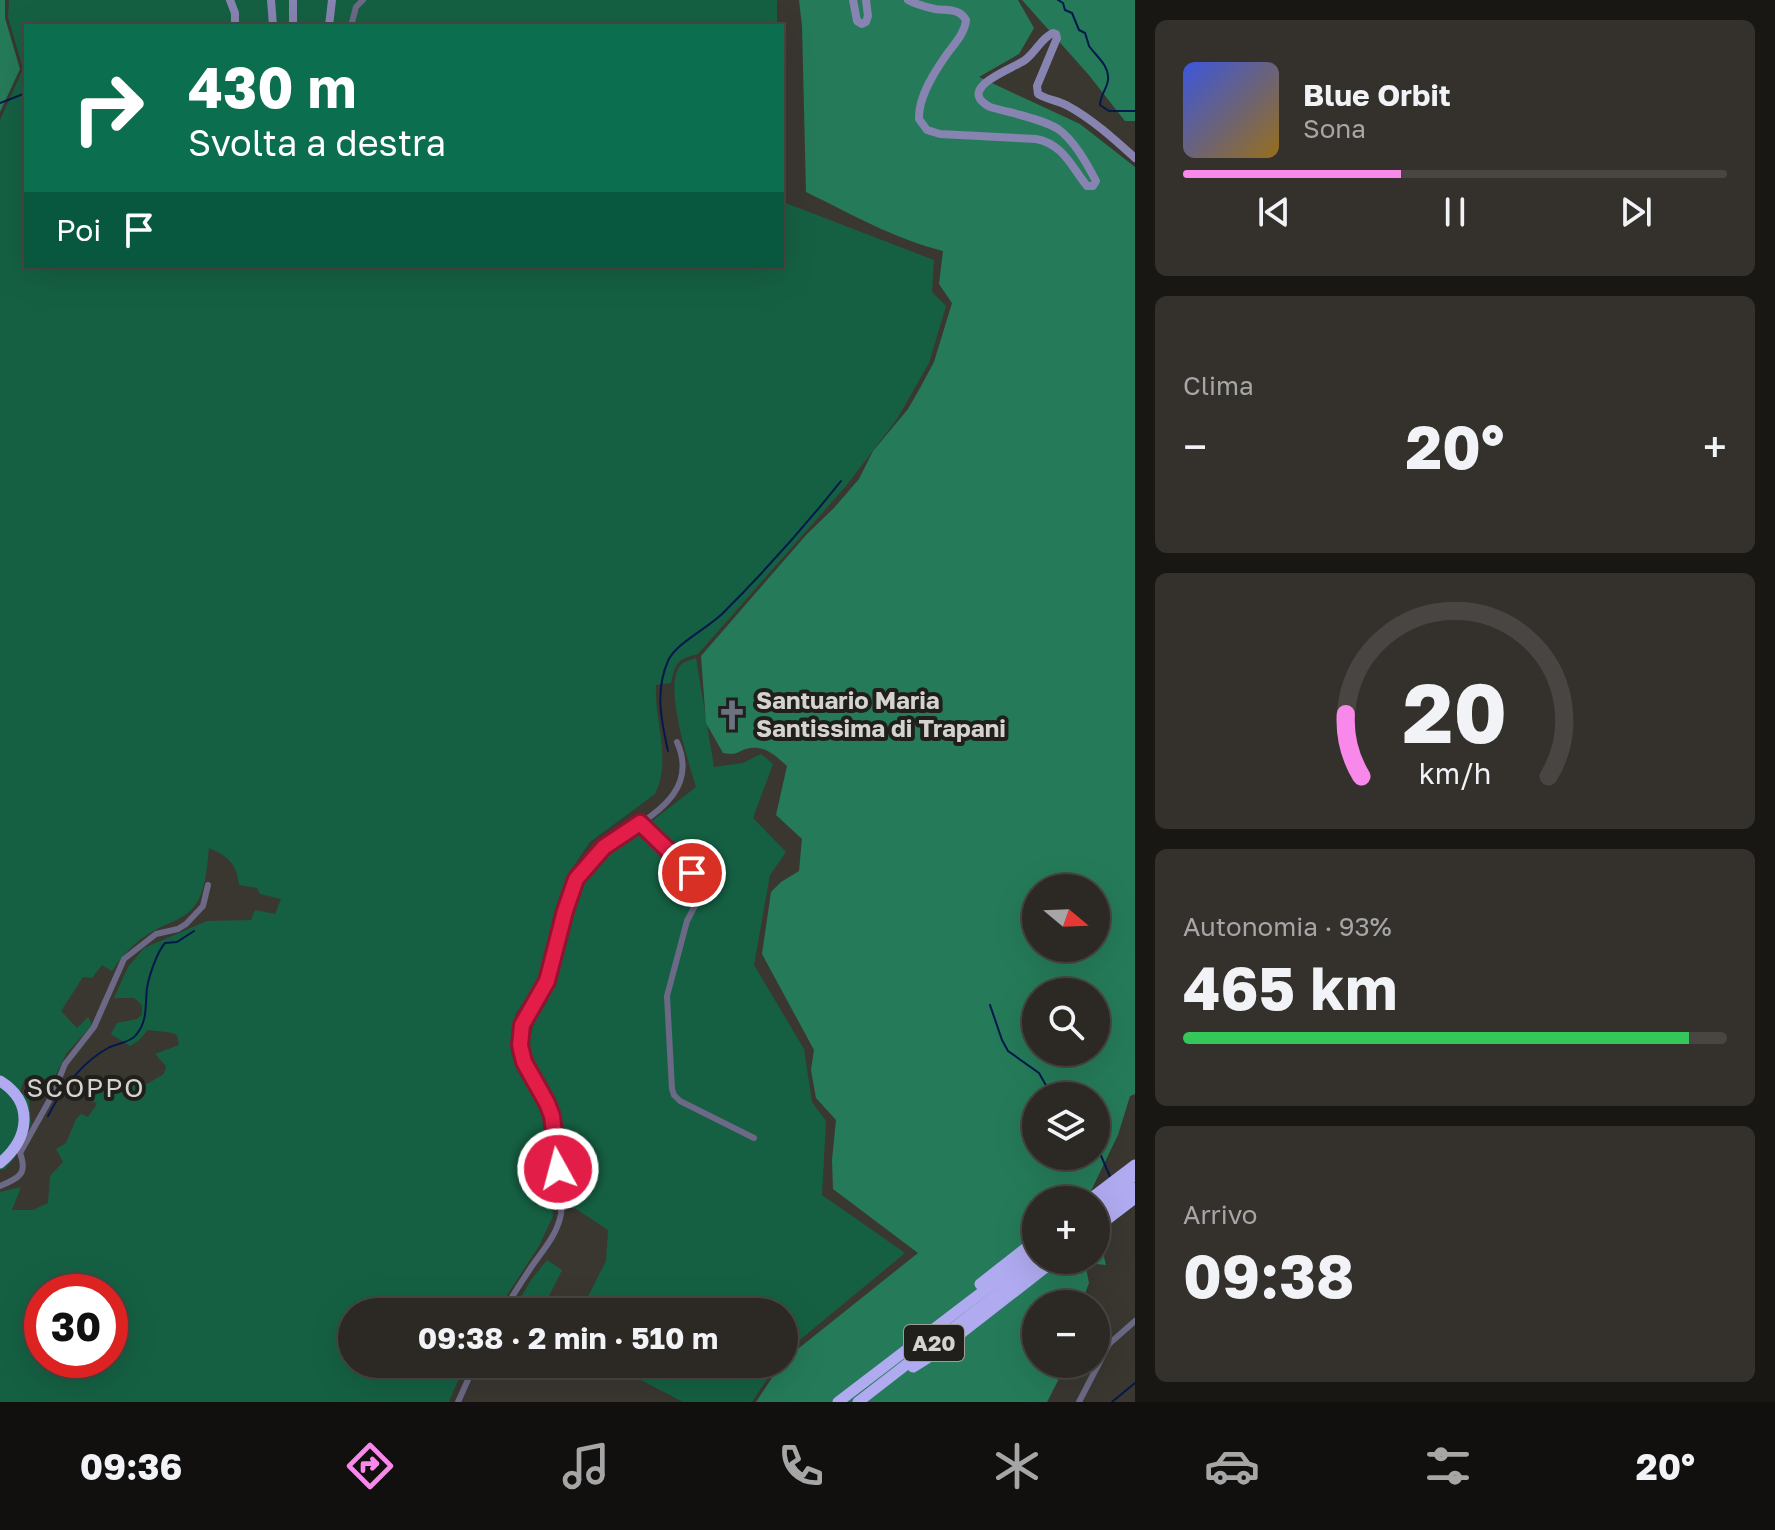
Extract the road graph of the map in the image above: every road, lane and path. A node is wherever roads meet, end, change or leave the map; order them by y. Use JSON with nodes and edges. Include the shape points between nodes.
{"nodes":[{"id":1,"x":230,"y":0,"type":"edge"},
{"id":2,"x":271,"y":0,"type":"edge"},
{"id":3,"x":293,"y":0,"type":"edge"},
{"id":4,"x":332,"y":0,"type":"edge"},
{"id":5,"x":363,"y":0,"type":"edge"},
{"id":6,"x":853,"y":0,"type":"edge"},
{"id":7,"x":866,"y":0,"type":"edge"},
{"id":8,"x":908,"y":0,"type":"edge"},
{"id":9,"x":235,"y":24,"type":"edge"},
{"id":10,"x":273,"y":24,"type":"edge"},
{"id":11,"x":293,"y":24,"type":"edge"},
{"id":12,"x":329,"y":24,"type":"edge"},
{"id":13,"x":352,"y":24,"type":"edge"},
{"id":14,"x":1135,"y":158,"type":"edge"},
{"id":15,"x":677,"y":742,"type":"dead end"},
{"id":16,"x":639,"y":822,"type":"junction"},
{"id":17,"x":208,"y":885,"type":"dead end"},
{"id":18,"x":0,"y":1081,"type":"edge"},
{"id":19,"x":0,"y":1088,"type":"edge"},
{"id":20,"x":754,"y":1138,"type":"dead end"},
{"id":21,"x":0,"y":1156,"type":"edge"},
{"id":22,"x":0,"y":1163,"type":"edge"},
{"id":23,"x":1135,"y":1165,"type":"edge"},
{"id":24,"x":1135,"y":1175,"type":"edge"},
{"id":25,"x":0,"y":1186,"type":"edge"},
{"id":26,"x":1107,"y":1186,"type":"edge"},
{"id":27,"x":1135,"y":1188,"type":"edge"},
{"id":28,"x":1110,"y":1194,"type":"edge"},
{"id":29,"x":1135,"y":1198,"type":"edge"},
{"id":30,"x":1110,"y":1207,"type":"edge"},
{"id":31,"x":1110,"y":1217,"type":"edge"},
{"id":32,"x":1022,"y":1251,"type":"edge"},
{"id":33,"x":1022,"y":1263,"type":"edge"},
{"id":34,"x":1022,"y":1272,"type":"edge"},
{"id":35,"x":1037,"y":1274,"type":"edge"},
{"id":36,"x":984,"y":1297,"type":"junction"},
{"id":37,"x":510,"y":1298,"type":"edge"},
{"id":38,"x":1135,"y":1321,"type":"edge"},
{"id":39,"x":467,"y":1378,"type":"edge"},
{"id":40,"x":877,"y":1379,"type":"junction"},
{"id":41,"x":856,"y":1398,"type":"edge"},
{"id":42,"x":457,"y":1402,"type":"edge"},
{"id":43,"x":838,"y":1402,"type":"edge"},
{"id":44,"x":1079,"y":1402,"type":"edge"}],
"edges":[{"from":1,"to":9,"type":"main road"},
{"from":2,"to":10,"type":"main road"},
{"from":3,"to":11,"type":"main road"},
{"from":4,"to":12,"type":"main road"},
{"from":5,"to":13,"type":"street"},
{"from":6,"to":7,"type":"main road","via":[[862,24],[868,18]]},
{"from":8,"to":14,"type":"main road","via":[[958,11],[966,20],[921,104],[919,119],[927,130],[1048,142],[1087,186],[1093,186],[1095,179],[1059,130],[988,106],[980,95],[983,83],[1026,59],[1054,33],[1057,38],[1038,94],[1070,107]]},
{"from":15,"to":16,"type":"street","via":[[674,791]]},
{"from":16,"to":20,"type":"street","via":[[701,887],[667,996],[674,1095]]},
{"from":16,"to":37,"type":"street","via":[[602,845],[574,877],[545,980],[519,1024],[521,1063],[549,1118],[559,1207],[546,1245]]},
{"from":17,"to":25,"type":"street","via":[[203,906],[186,924],[156,934],[124,959],[94,1027],[65,1064],[20,1153],[21,1174]]},
{"from":18,"to":22,"type":"highway","via":[[19,1100],[24,1131]]},
{"from":19,"to":21,"type":"highway","via":[[14,1103],[18,1125]]},
{"from":23,"to":26,"type":"highway"},
{"from":24,"to":28,"type":"highway"},
{"from":27,"to":30,"type":"highway"},
{"from":29,"to":31,"type":"highway"},
{"from":32,"to":40,"type":"highway","via":[[898,1348]]},
{"from":33,"to":36,"type":"highway","number":"A20"},
{"from":34,"to":36,"type":"highway","number":"A20"},
{"from":35,"to":40,"type":"highway","via":[[937,1352],[896,1377]]},
{"from":36,"to":40,"type":"highway","number":"A20"},
{"from":38,"to":44,"type":"street","via":[[1109,1344]]},
{"from":39,"to":42,"type":"street"},
{"from":40,"to":41,"type":"highway","number":"A20"},
{"from":41,"to":43,"type":"highway","number":"A20"}]}
